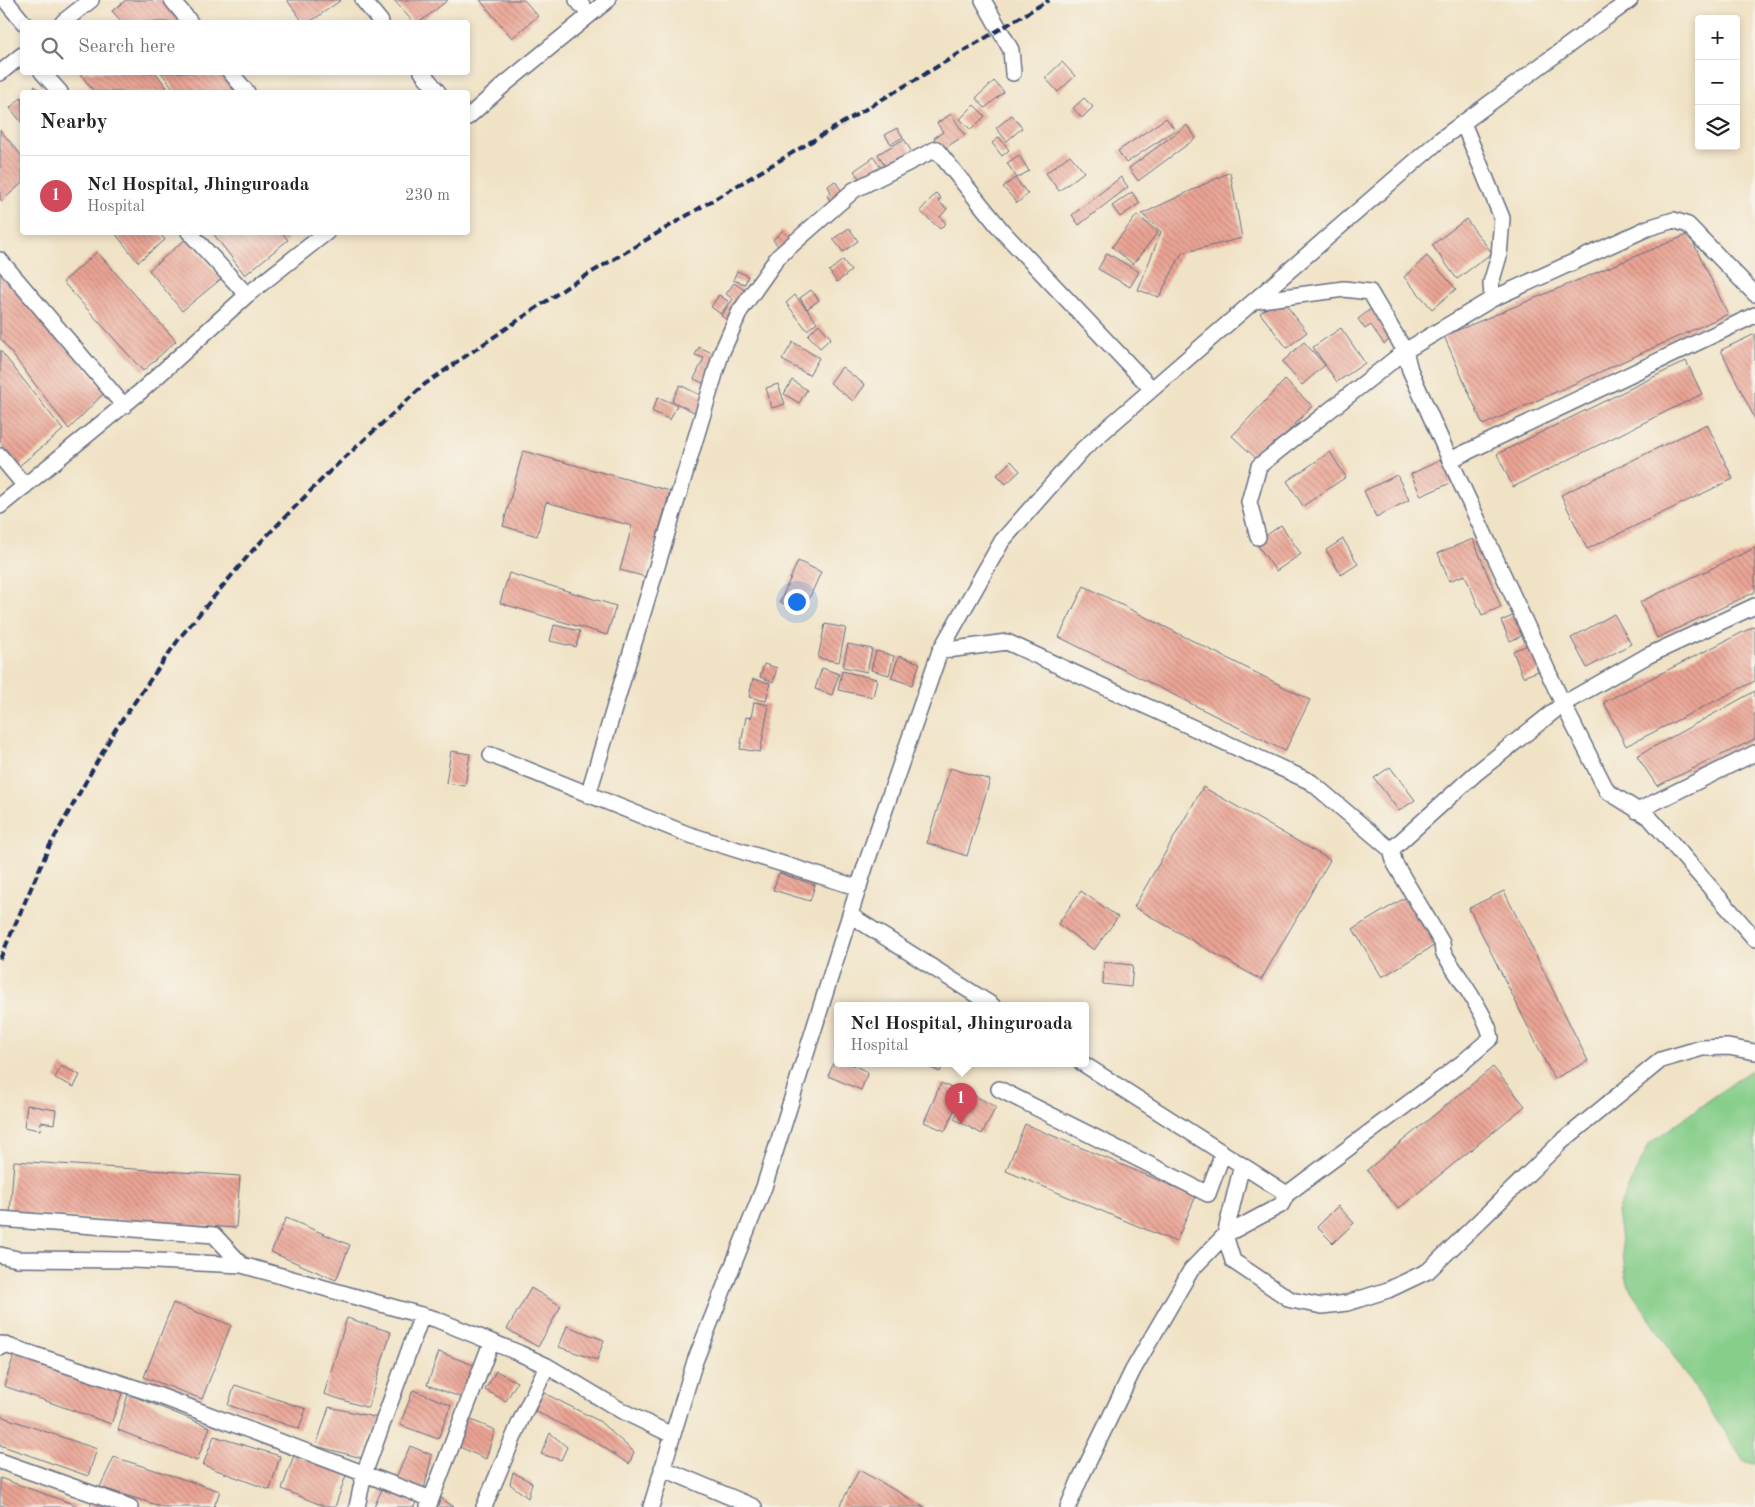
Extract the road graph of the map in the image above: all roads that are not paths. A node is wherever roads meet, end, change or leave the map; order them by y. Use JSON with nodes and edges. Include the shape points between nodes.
{"nodes":[{"id":1,"x":5,"y":0,"type":"edge"},
{"id":2,"x":91,"y":0,"type":"edge"},
{"id":3,"x":172,"y":0,"type":"edge"},
{"id":4,"x":363,"y":0,"type":"edge"},
{"id":5,"x":577,"y":0,"type":"edge"},
{"id":6,"x":608,"y":0,"type":"edge"},
{"id":7,"x":983,"y":0,"type":"edge"},
{"id":8,"x":1630,"y":0,"type":"edge"},
{"id":9,"x":589,"y":14,"type":"junction"},
{"id":10,"x":21,"y":20,"type":"edge"},
{"id":11,"x":66,"y":20,"type":"edge"},
{"id":12,"x":188,"y":20,"type":"edge"},
{"id":13,"x":379,"y":20,"type":"edge"},
{"id":14,"x":20,"y":57,"type":"edge"},
{"id":15,"x":1013,"y":72,"type":"dead end"},
{"id":16,"x":0,"y":73,"type":"edge"},
{"id":17,"x":45,"y":75,"type":"edge"},
{"id":18,"x":232,"y":75,"type":"edge"},
{"id":19,"x":424,"y":75,"type":"edge"},
{"id":20,"x":58,"y":90,"type":"edge"},
{"id":21,"x":244,"y":90,"type":"edge"},
{"id":22,"x":436,"y":90,"type":"edge"},
{"id":23,"x":470,"y":115,"type":"edge"},
{"id":24,"x":1463,"y":123,"type":"junction"},
{"id":25,"x":192,"y":235,"type":"edge"},
{"id":26,"x":324,"y":235,"type":"edge"},
{"id":27,"x":0,"y":260,"type":"edge"},
{"id":28,"x":1753,"y":290,"type":"edge"},
{"id":29,"x":247,"y":295,"type":"junction"},
{"id":30,"x":1492,"y":299,"type":"junction"},
{"id":31,"x":1254,"y":301,"type":"junction"},
{"id":32,"x":1755,"y":315,"type":"edge"},
{"id":33,"x":1405,"y":351,"type":"junction"},
{"id":34,"x":1152,"y":389,"type":"junction"},
{"id":35,"x":124,"y":406,"type":"junction"},
{"id":36,"x":0,"y":456,"type":"edge"},
{"id":37,"x":1450,"y":460,"type":"junction"},
{"id":38,"x":25,"y":486,"type":"junction"},
{"id":39,"x":0,"y":506,"type":"edge"},
{"id":40,"x":1258,"y":537,"type":"dead end"},
{"id":41,"x":1755,"y":606,"type":"edge"},
{"id":42,"x":940,"y":651,"type":"junction"},
{"id":43,"x":1563,"y":704,"type":"junction"},
{"id":44,"x":1755,"y":752,"type":"edge"},
{"id":45,"x":491,"y":755,"type":"dead end"},
{"id":46,"x":588,"y":795,"type":"junction"},
{"id":47,"x":1637,"y":811,"type":"junction"},
{"id":48,"x":1391,"y":850,"type":"junction"},
{"id":49,"x":859,"y":888,"type":"junction"},
{"id":50,"x":850,"y":915,"type":"junction"},
{"id":51,"x":1755,"y":939,"type":"edge"},
{"id":52,"x":987,"y":1002,"type":"edge"},
{"id":53,"x":1755,"y":1052,"type":"edge"},
{"id":54,"x":1088,"y":1067,"type":"edge"},
{"id":55,"x":999,"y":1089,"type":"dead end"},
{"id":56,"x":1223,"y":1153,"type":"junction"},
{"id":57,"x":1242,"y":1165,"type":"junction"},
{"id":58,"x":1288,"y":1194,"type":"junction"},
{"id":59,"x":0,"y":1219,"type":"edge"},
{"id":60,"x":1225,"y":1235,"type":"junction"},
{"id":61,"x":0,"y":1255,"type":"edge"},
{"id":62,"x":242,"y":1264,"type":"junction"},
{"id":63,"x":422,"y":1315,"type":"junction"},
{"id":64,"x":491,"y":1343,"type":"junction"},
{"id":65,"x":0,"y":1348,"type":"edge"},
{"id":66,"x":547,"y":1366,"type":"junction"},
{"id":67,"x":672,"y":1435,"type":"junction"},
{"id":68,"x":0,"y":1461,"type":"edge"},
{"id":69,"x":662,"y":1468,"type":"junction"},
{"id":70,"x":364,"y":1474,"type":"junction"},
{"id":71,"x":429,"y":1503,"type":"edge"},
{"id":72,"x":130,"y":1507,"type":"edge"},
{"id":73,"x":357,"y":1507,"type":"edge"},
{"id":74,"x":484,"y":1507,"type":"edge"},
{"id":75,"x":651,"y":1507,"type":"edge"},
{"id":76,"x":754,"y":1507,"type":"edge"},
{"id":77,"x":1068,"y":1507,"type":"edge"}],
"edges":[{"from":1,"to":10,"type":"street"},
{"from":2,"to":11,"type":"street"},
{"from":3,"to":12,"type":"street"},
{"from":4,"to":13,"type":"street"},
{"from":5,"to":9,"type":"street"},
{"from":6,"to":9,"type":"street"},
{"from":7,"to":15,"type":"street","via":[[1012,50]]},
{"from":8,"to":24,"type":"street"},
{"from":9,"to":23,"type":"street"},
{"from":14,"to":16,"type":"street"},
{"from":17,"to":20,"type":"street"},
{"from":18,"to":21,"type":"street"},
{"from":19,"to":22,"type":"street"},
{"from":24,"to":30,"type":"street","via":[[1502,218],[1499,256],[1491,283]]},
{"from":24,"to":31,"type":"street"},
{"from":25,"to":29,"type":"street"},
{"from":26,"to":29,"type":"street"},
{"from":27,"to":35,"type":"street"},
{"from":28,"to":30,"type":"street","via":[[1688,225],[1674,220],[1648,228]]},
{"from":29,"to":35,"type":"street"},
{"from":30,"to":33,"type":"street"},
{"from":31,"to":33,"type":"street","via":[[1344,289],[1370,292]]},
{"from":31,"to":34,"type":"street"},
{"from":32,"to":37,"type":"street"},
{"from":33,"to":37,"type":"street","via":[[1410,370]]},
{"from":33,"to":40,"type":"street","via":[[1258,466],[1249,502]]},
{"from":34,"to":42,"type":"street","via":[[1083,449],[1002,541]]},
{"from":34,"to":46,"type":"street","via":[[1003,232],[936,149],[854,190],[778,257],[740,311],[725,346]]},
{"from":35,"to":38,"type":"street"},
{"from":36,"to":38,"type":"street"},
{"from":37,"to":43,"type":"street"},
{"from":38,"to":39,"type":"street"},
{"from":41,"to":43,"type":"street","via":[[1647,656]]},
{"from":42,"to":48,"type":"street","via":[[1007,642],[1311,782]]},
{"from":42,"to":49,"type":"street"},
{"from":43,"to":47,"type":"street","via":[[1608,791]]},
{"from":43,"to":48,"type":"street","via":[[1475,774]]},
{"from":44,"to":47,"type":"street"},
{"from":45,"to":46,"type":"street"},
{"from":46,"to":49,"type":"street","via":[[687,834]]},
{"from":47,"to":51,"type":"street","via":[[1650,818]]},
{"from":48,"to":58,"type":"street","via":[[1394,864],[1484,1017],[1491,1038]]},
{"from":49,"to":50,"type":"street"},
{"from":50,"to":52,"type":"street"},
{"from":50,"to":67,"type":"street","via":[[764,1187],[695,1362]]},
{"from":53,"to":60,"type":"street","via":[[1728,1047],[1702,1048],[1661,1060],[1560,1143],[1428,1271],[1388,1290],[1347,1303],[1322,1306],[1291,1300],[1233,1261]]},
{"from":54,"to":56,"type":"street"},
{"from":55,"to":56,"type":"street","via":[[1208,1194]]},
{"from":56,"to":57,"type":"street"},
{"from":57,"to":58,"type":"street"},
{"from":57,"to":60,"type":"street"},
{"from":58,"to":60,"type":"street","via":[[1281,1205]]},
{"from":59,"to":62,"type":"street","via":[[214,1235]]},
{"from":60,"to":77,"type":"street","via":[[1191,1270],[1143,1353]]},
{"from":61,"to":62,"type":"street","via":[[17,1259]]},
{"from":62,"to":63,"type":"street"},
{"from":63,"to":64,"type":"street"},
{"from":63,"to":70,"type":"street"},
{"from":64,"to":66,"type":"street"},
{"from":64,"to":71,"type":"street"},
{"from":65,"to":70,"type":"street","via":[[2,1344],[157,1396]]},
{"from":66,"to":67,"type":"street","via":[[622,1411]]},
{"from":66,"to":74,"type":"street"},
{"from":67,"to":69,"type":"street"},
{"from":68,"to":72,"type":"street"},
{"from":69,"to":75,"type":"street"},
{"from":69,"to":76,"type":"street"},
{"from":70,"to":71,"type":"street"},
{"from":70,"to":73,"type":"street"}]}
